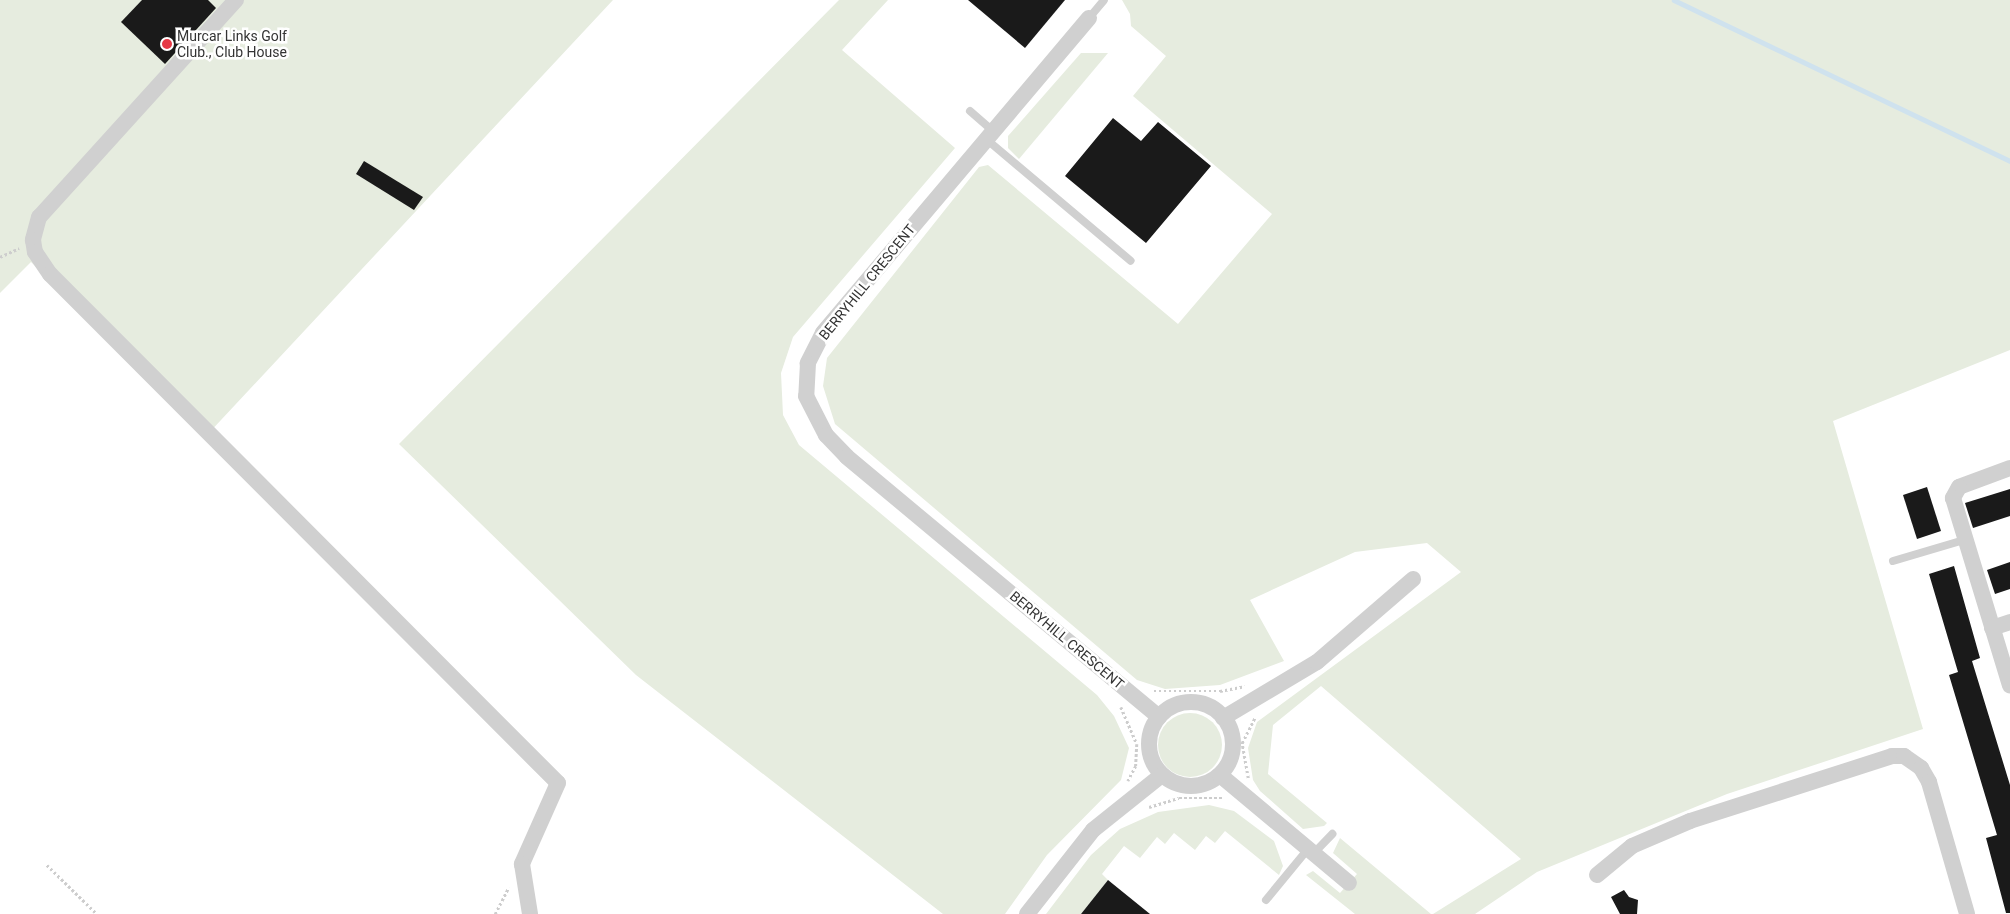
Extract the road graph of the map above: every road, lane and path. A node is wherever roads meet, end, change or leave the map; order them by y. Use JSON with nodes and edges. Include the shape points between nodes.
{"nodes":[{"id":1,"x":236,"y":0,"type":"edge"},
{"id":2,"x":1104,"y":0,"type":"edge"},
{"id":3,"x":1089,"y":18,"type":"joint"},
{"id":4,"x":970,"y":111,"type":"dead end"},
{"id":5,"x":989,"y":135,"type":"junction"},
{"id":6,"x":32,"y":240,"type":"junction"},
{"id":7,"x":0,"y":257,"type":"edge"},
{"id":8,"x":1131,"y":261,"type":"dead end"},
{"id":9,"x":2010,"y":468,"type":"edge"},
{"id":10,"x":1964,"y":540,"type":"junction"},
{"id":11,"x":1893,"y":561,"type":"dead end"},
{"id":12,"x":1413,"y":579,"type":"dead end"},
{"id":13,"x":2010,"y":622,"type":"edge"},
{"id":14,"x":1992,"y":628,"type":"junction"},
{"id":15,"x":1255,"y":682,"type":"dead end"},
{"id":16,"x":2010,"y":686,"type":"edge"},
{"id":17,"x":1145,"y":688,"type":"dead end"},
{"id":18,"x":1116,"y":700,"type":"dead end"},
{"id":19,"x":1261,"y":712,"type":"dead end"},
{"id":20,"x":1159,"y":717,"type":"junction"},
{"id":21,"x":1224,"y":718,"type":"junction"},
{"id":22,"x":1162,"y":775,"type":"junction"},
{"id":23,"x":1220,"y":775,"type":"junction"},
{"id":24,"x":1124,"y":785,"type":"dead end"},
{"id":25,"x":1254,"y":786,"type":"dead end"},
{"id":26,"x":1230,"y":801,"type":"dead end"},
{"id":27,"x":1140,"y":810,"type":"dead end"},
{"id":28,"x":1332,"y":834,"type":"dead end"},
{"id":29,"x":1310,"y":852,"type":"junction"},
{"id":30,"x":522,"y":864,"type":"junction"},
{"id":31,"x":47,"y":865,"type":"dead end"},
{"id":32,"x":1597,"y":875,"type":"dead end"},
{"id":33,"x":1349,"y":883,"type":"dead end"},
{"id":34,"x":1266,"y":900,"type":"dead end"},
{"id":35,"x":97,"y":914,"type":"edge"},
{"id":36,"x":495,"y":914,"type":"edge"},
{"id":37,"x":530,"y":914,"type":"edge"},
{"id":38,"x":1028,"y":914,"type":"edge"},
{"id":39,"x":1967,"y":914,"type":"edge"}],
"edges":[{"from":1,"to":6,"type":"street","via":[[39,217]]},
{"from":2,"to":3,"type":"lane"},
{"from":3,"to":5,"type":"street","name":"BERRYHILL CRESCENT"},
{"from":4,"to":5,"type":"lane"},
{"from":5,"to":8,"type":"lane"},
{"from":5,"to":20,"type":"street","name":"BERRYHILL CRESCENT","via":[[823,333],[808,363],[806,396],[826,435],[847,457]]},
{"from":6,"to":7,"type":"path"},
{"from":6,"to":30,"type":"street","via":[[50,274],[558,783]]},
{"from":9,"to":10,"type":"street","via":[[1960,487],[1953,498]]},
{"from":10,"to":11,"type":"lane"},
{"from":10,"to":14,"type":"street"},
{"from":12,"to":21,"type":"street","via":[[1317,662]]},
{"from":13,"to":14,"type":"street"},
{"from":14,"to":16,"type":"street"},
{"from":15,"to":17,"type":"path","via":[[1220,691],[1161,693]]},
{"from":18,"to":24,"type":"path","via":[[1137,744],[1136,766]]},
{"from":19,"to":25,"type":"path","via":[[1242,743],[1242,762]]},
{"from":20,"to":21,"type":"street","via":[[1184,703],[1212,708]]},
{"from":20,"to":22,"type":"street","via":[[1152,728],[1149,753]]},
{"from":21,"to":23,"type":"street","via":[[1233,741],[1232,753]]},
{"from":22,"to":23,"type":"street","via":[[1184,786],[1197,786]]},
{"from":22,"to":38,"type":"street","via":[[1093,830]]},
{"from":23,"to":29,"type":"street"},
{"from":26,"to":27,"type":"path","via":[[1203,795]]},
{"from":28,"to":29,"type":"lane"},
{"from":29,"to":33,"type":"street"},
{"from":29,"to":34,"type":"lane"},
{"from":30,"to":36,"type":"path"},
{"from":30,"to":37,"type":"street"},
{"from":31,"to":35,"type":"path"},
{"from":32,"to":39,"type":"street","via":[[1632,846],[1690,821],[1892,756],[1904,756],[1921,768],[1930,782]]}]}
